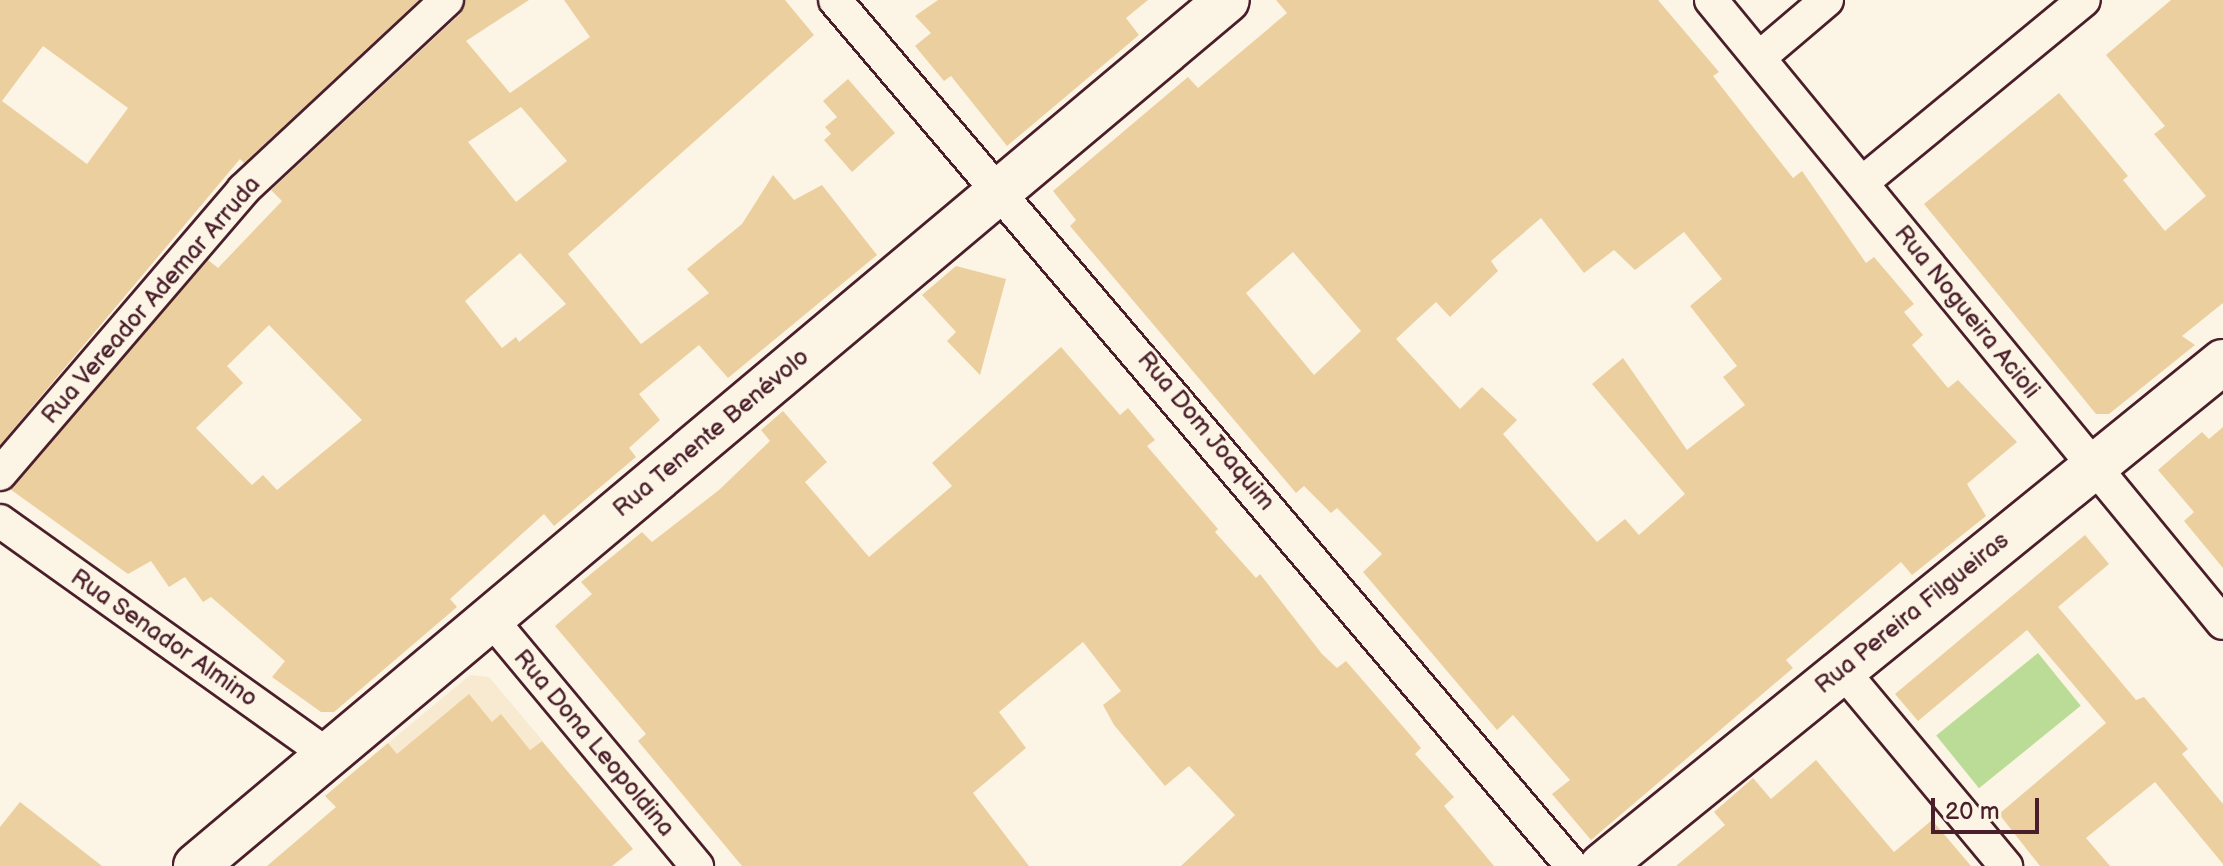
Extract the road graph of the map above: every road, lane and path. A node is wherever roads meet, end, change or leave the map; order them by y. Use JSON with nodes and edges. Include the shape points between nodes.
{"nodes":[{"id":1,"x":447,"y":0,"type":"edge"},
{"id":2,"x":835,"y":0,"type":"edge"},
{"id":3,"x":1227,"y":0,"type":"edge"},
{"id":4,"x":1711,"y":0,"type":"edge"},
{"id":5,"x":1827,"y":0,"type":"edge"},
{"id":6,"x":2084,"y":0,"type":"edge"},
{"id":7,"x":1760,"y":57,"type":"junction"},
{"id":8,"x":1863,"y":182,"type":"junction"},
{"id":9,"x":1000,"y":189,"type":"junction"},
{"id":10,"x":2223,"y":362,"type":"edge"},
{"id":11,"x":2093,"y":467,"type":"junction"},
{"id":12,"x":0,"y":474,"type":"edge"},
{"id":13,"x":0,"y":521,"type":"edge"},
{"id":14,"x":491,"y":619,"type":"junction"},
{"id":15,"x":2223,"y":623,"type":"edge"},
{"id":16,"x":1842,"y":670,"type":"junction"},
{"id":17,"x":327,"y":754,"type":"junction"},
{"id":18,"x":196,"y":866,"type":"edge"},
{"id":19,"x":697,"y":866,"type":"edge"},
{"id":20,"x":1572,"y":866,"type":"edge"},
{"id":21,"x":1602,"y":866,"type":"edge"},
{"id":22,"x":2006,"y":866,"type":"edge"}],
"edges":[{"from":1,"to":12,"type":"street","name":"Rua Vereador Ademar Arruda","via":[[243,190]]},
{"from":2,"to":9,"type":"street","name":"Rua Dom Joaquim"},
{"from":3,"to":9,"type":"street","name":"Rua Tenente Benévolo"},
{"from":4,"to":7,"type":"street","name":"Rua Nogueira Acioli"},
{"from":5,"to":7,"type":"street"},
{"from":6,"to":8,"type":"street"},
{"from":7,"to":8,"type":"street","name":"Rua Nogueira Acioli"},
{"from":8,"to":11,"type":"street","name":"Rua Nogueira Acioli"},
{"from":9,"to":14,"type":"street","name":"Rua Tenente Benévolo"},
{"from":9,"to":20,"type":"street","name":"Rua Dom Joaquim"},
{"from":10,"to":11,"type":"street","name":"Rua Pereira Filgueiras"},
{"from":11,"to":15,"type":"street","name":"Rua Nogueira Acioli"},
{"from":11,"to":16,"type":"street","name":"Rua Pereira Filgueiras"},
{"from":13,"to":17,"type":"street","name":"Rua Senador Almino"},
{"from":14,"to":17,"type":"street","name":"Rua Tenente Benévolo"},
{"from":14,"to":19,"type":"street","name":"Rua Dona Leopoldina"},
{"from":16,"to":21,"type":"street","name":"Rua Pereira Filgueiras"},
{"from":16,"to":22,"type":"street"},
{"from":17,"to":18,"type":"street","name":"Rua Tenente Benévolo"}]}
